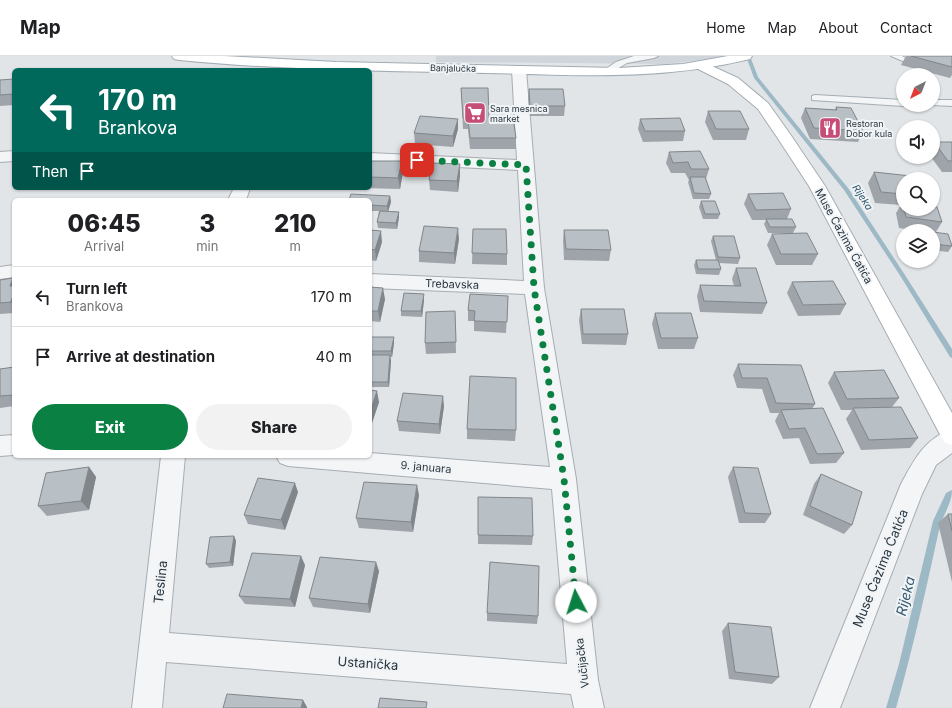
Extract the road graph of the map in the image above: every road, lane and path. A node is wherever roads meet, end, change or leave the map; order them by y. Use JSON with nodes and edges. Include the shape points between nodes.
{"nodes":[{"id":1,"x":179,"y":56,"type":"edge"},
{"id":2,"x":654,"y":56,"type":"edge"},
{"id":3,"x":744,"y":56,"type":"edge"},
{"id":4,"x":895,"y":56,"type":"edge"},
{"id":5,"x":905,"y":60,"type":"dead end"},
{"id":6,"x":703,"y":66,"type":"junction"},
{"id":7,"x":313,"y":68,"type":"edge"},
{"id":8,"x":372,"y":69,"type":"edge"},
{"id":9,"x":519,"y":70,"type":"junction"},
{"id":10,"x":608,"y":72,"type":"junction"},
{"id":11,"x":815,"y":98,"type":"dead end"},
{"id":12,"x":940,"y":103,"type":"edge"},
{"id":13,"x":952,"y":103,"type":"edge"},
{"id":14,"x":896,"y":104,"type":"edge"},
{"id":15,"x":12,"y":156,"type":"edge"},
{"id":16,"x":0,"y":157,"type":"edge"},
{"id":17,"x":372,"y":158,"type":"edge"},
{"id":18,"x":526,"y":165,"type":"junction"},
{"id":19,"x":12,"y":271,"type":"edge"},
{"id":20,"x":0,"y":273,"type":"edge"},
{"id":21,"x":372,"y":281,"type":"edge"},
{"id":22,"x":534,"y":288,"type":"junction"},
{"id":23,"x":952,"y":435,"type":"edge"},
{"id":24,"x":952,"y":439,"type":"edge"},
{"id":25,"x":12,"y":445,"type":"edge"},
{"id":26,"x":0,"y":446,"type":"edge"},
{"id":27,"x":173,"y":458,"type":"edge"},
{"id":28,"x":312,"y":458,"type":"edge"},
{"id":29,"x":564,"y":479,"type":"junction"},
{"id":30,"x":153,"y":646,"type":"junction"},
{"id":31,"x":584,"y":680,"type":"junction"},
{"id":32,"x":147,"y":708,"type":"edge"},
{"id":33,"x":588,"y":708,"type":"edge"},
{"id":34,"x":825,"y":708,"type":"edge"}],
"edges":[{"from":1,"to":7,"type":"main road","name":"Banjalučka"},
{"from":2,"to":10,"type":"lane","via":[[628,59],[618,63]]},
{"from":3,"to":6,"type":"main road","name":"Banjalučka"},
{"from":4,"to":5,"type":"lane"},
{"from":6,"to":10,"type":"main road","name":"Banjalučka"},
{"from":6,"to":23,"type":"main road","name":"Muse Ćazima Ćatića","via":[[733,81],[763,106],[785,137],[817,186]]},
{"from":8,"to":9,"type":"main road","name":"Banjalučka"},
{"from":9,"to":10,"type":"main road","name":"Banjalučka"},
{"from":9,"to":18,"type":"street","name":"Vučijačka"},
{"from":11,"to":14,"type":"lane"},
{"from":12,"to":13,"type":"lane"},
{"from":15,"to":16,"type":"street"},
{"from":17,"to":18,"type":"street"},
{"from":18,"to":22,"type":"street","name":"Vučijačka"},
{"from":19,"to":20,"type":"street"},
{"from":21,"to":22,"type":"street","name":"Trebavska"},
{"from":22,"to":29,"type":"street","name":"Vučijačka"},
{"from":24,"to":34,"type":"street","name":"Muse Ćazima Ćatića","via":[[928,458],[910,492]]},
{"from":25,"to":26,"type":"street"},
{"from":27,"to":30,"type":"street","name":"Teslina"},
{"from":28,"to":29,"type":"street","name":"9. januara"},
{"from":29,"to":31,"type":"street","name":"Vučijačka"},
{"from":30,"to":31,"type":"street","name":"Ustanička"},
{"from":30,"to":32,"type":"street","name":"Teslina"},
{"from":31,"to":33,"type":"street","name":"Vučijačka"}]}
